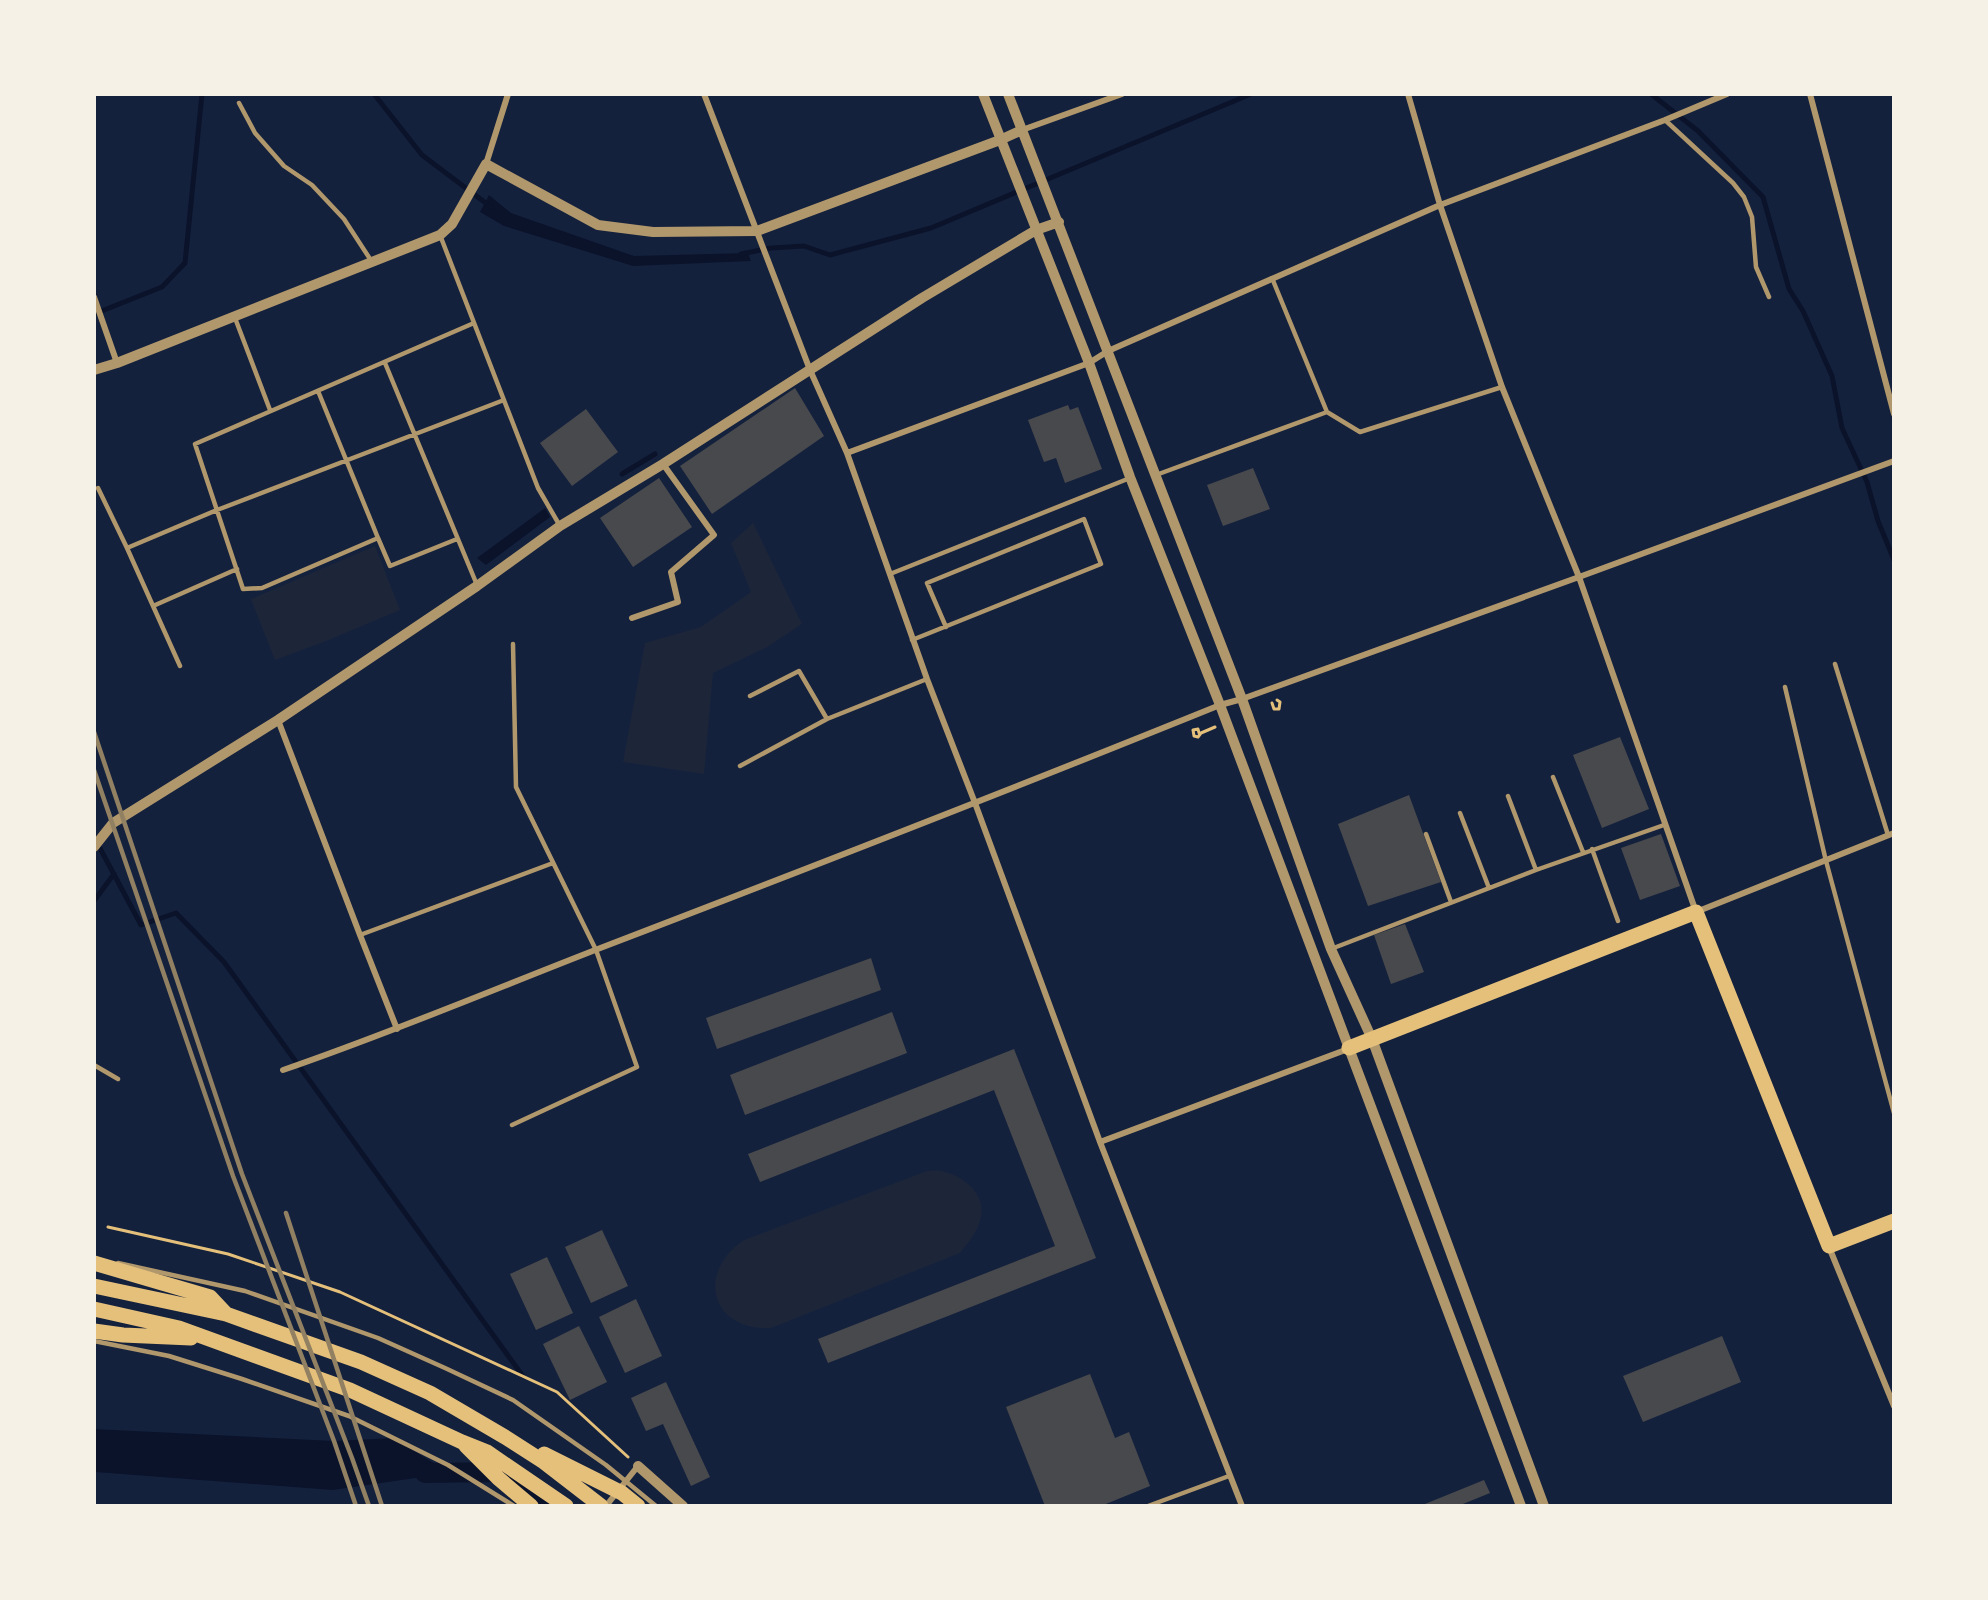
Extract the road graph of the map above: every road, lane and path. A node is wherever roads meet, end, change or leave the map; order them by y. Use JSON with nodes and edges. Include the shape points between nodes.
{"nodes":[{"id":1,"x":507,"y":94,"type":"edge"},
{"id":2,"x":704,"y":94,"type":"edge"},
{"id":3,"x":983,"y":94,"type":"edge"},
{"id":4,"x":1008,"y":94,"type":"edge"},
{"id":5,"x":1122,"y":94,"type":"edge"},
{"id":6,"x":1408,"y":94,"type":"edge"},
{"id":7,"x":1727,"y":94,"type":"edge"},
{"id":8,"x":1810,"y":94,"type":"edge"},
{"id":9,"x":239,"y":103,"type":"dead end"},
{"id":10,"x":1665,"y":120,"type":"junction"},
{"id":11,"x":1022,"y":130,"type":"junction"},
{"id":12,"x":1000,"y":140,"type":"junction"},
{"id":13,"x":486,"y":164,"type":"junction"},
{"id":14,"x":1440,"y":205,"type":"junction"},
{"id":15,"x":1059,"y":222,"type":"junction"},
{"id":16,"x":1036,"y":230,"type":"junction"},
{"id":17,"x":757,"y":231,"type":"junction"},
{"id":18,"x":440,"y":235,"type":"junction"},
{"id":19,"x":372,"y":262,"type":"junction"},
{"id":20,"x":1272,"y":278,"type":"junction"},
{"id":21,"x":94,"y":297,"type":"edge"},
{"id":22,"x":1769,"y":297,"type":"dead end"},
{"id":23,"x":234,"y":316,"type":"junction"},
{"id":24,"x":474,"y":323,"type":"junction"},
{"id":25,"x":1108,"y":351,"type":"junction"},
{"id":26,"x":117,"y":363,"type":"junction"},
{"id":27,"x":385,"y":363,"type":"junction"},
{"id":28,"x":1089,"y":363,"type":"junction"},
{"id":29,"x":94,"y":370,"type":"edge"},
{"id":30,"x":810,"y":370,"type":"junction"},
{"id":31,"x":1502,"y":387,"type":"junction"},
{"id":32,"x":318,"y":391,"type":"junction"},
{"id":33,"x":504,"y":400,"type":"junction"},
{"id":34,"x":270,"y":411,"type":"junction"},
{"id":35,"x":1327,"y":412,"type":"junction"},
{"id":36,"x":1893,"y":414,"type":"edge"},
{"id":37,"x":413,"y":434,"type":"junction"},
{"id":38,"x":847,"y":453,"type":"junction"},
{"id":39,"x":346,"y":459,"type":"junction"},
{"id":40,"x":1893,"y":461,"type":"edge"},
{"id":41,"x":663,"y":464,"type":"junction"},
{"id":42,"x":1155,"y":476,"type":"junction"},
{"id":43,"x":1130,"y":477,"type":"junction"},
{"id":44,"x":98,"y":488,"type":"dead end"},
{"id":45,"x":217,"y":510,"type":"junction"},
{"id":46,"x":560,"y":526,"type":"junction"},
{"id":47,"x":378,"y":538,"type":"junction"},
{"id":48,"x":457,"y":539,"type":"junction"},
{"id":49,"x":127,"y":548,"type":"junction"},
{"id":50,"x":237,"y":569,"type":"junction"},
{"id":51,"x":890,"y":574,"type":"junction"},
{"id":52,"x":1579,"y":578,"type":"junction"},
{"id":53,"x":477,"y":586,"type":"junction"},
{"id":54,"x":153,"y":606,"type":"junction"},
{"id":55,"x":632,"y":618,"type":"dead end"},
{"id":56,"x":946,"y":627,"type":"junction"},
{"id":57,"x":912,"y":640,"type":"junction"},
{"id":58,"x":513,"y":644,"type":"dead end"},
{"id":59,"x":1835,"y":664,"type":"dead end"},
{"id":60,"x":180,"y":666,"type":"dead end"},
{"id":61,"x":927,"y":679,"type":"junction"},
{"id":62,"x":1785,"y":687,"type":"dead end"},
{"id":63,"x":750,"y":696,"type":"dead end"},
{"id":64,"x":1242,"y":699,"type":"junction"},
{"id":65,"x":1220,"y":705,"type":"junction"},
{"id":66,"x":827,"y":719,"type":"junction"},
{"id":67,"x":278,"y":720,"type":"junction"},
{"id":68,"x":740,"y":766,"type":"dead end"},
{"id":69,"x":1553,"y":777,"type":"dead end"},
{"id":70,"x":1508,"y":796,"type":"dead end"},
{"id":71,"x":975,"y":803,"type":"junction"},
{"id":72,"x":1460,"y":813,"type":"dead end"},
{"id":73,"x":1664,"y":825,"type":"junction"},
{"id":74,"x":1426,"y":834,"type":"dead end"},
{"id":75,"x":1891,"y":834,"type":"edge"},
{"id":76,"x":94,"y":847,"type":"edge"},
{"id":77,"x":1592,"y":849,"type":"junction"},
{"id":78,"x":1583,"y":852,"type":"junction"},
{"id":79,"x":1826,"y":861,"type":"junction"},
{"id":80,"x":553,"y":863,"type":"junction"},
{"id":81,"x":1536,"y":870,"type":"junction"},
{"id":82,"x":1489,"y":888,"type":"junction"},
{"id":83,"x":1451,"y":902,"type":"junction"},
{"id":84,"x":1696,"y":912,"type":"junction"},
{"id":85,"x":1618,"y":921,"type":"dead end"},
{"id":86,"x":360,"y":935,"type":"junction"},
{"id":87,"x":1331,"y":949,"type":"junction"},
{"id":88,"x":596,"y":950,"type":"junction"},
{"id":89,"x":397,"y":1029,"type":"junction"},
{"id":90,"x":1372,"y":1039,"type":"junction"},
{"id":91,"x":1349,"y":1048,"type":"junction"},
{"id":92,"x":94,"y":1065,"type":"edge"},
{"id":93,"x":286,"y":1069,"type":"dead end"},
{"id":94,"x":118,"y":1079,"type":"dead end"},
{"id":95,"x":1893,"y":1113,"type":"edge"},
{"id":96,"x":512,"y":1125,"type":"dead end"},
{"id":97,"x":1100,"y":1142,"type":"junction"},
{"id":98,"x":1893,"y":1221,"type":"edge"},
{"id":99,"x":108,"y":1227,"type":"dead end"},
{"id":100,"x":1829,"y":1246,"type":"junction"},
{"id":101,"x":94,"y":1257,"type":"edge"},
{"id":102,"x":94,"y":1263,"type":"edge"},
{"id":103,"x":94,"y":1286,"type":"edge"},
{"id":104,"x":94,"y":1309,"type":"edge"},
{"id":105,"x":226,"y":1314,"type":"junction"},
{"id":106,"x":94,"y":1331,"type":"edge"},
{"id":107,"x":212,"y":1339,"type":"junction"},
{"id":108,"x":94,"y":1341,"type":"edge"},
{"id":109,"x":1893,"y":1406,"type":"edge"},
{"id":110,"x":505,"y":1437,"type":"junction"},
{"id":111,"x":462,"y":1442,"type":"junction"},
{"id":112,"x":638,"y":1466,"type":"junction"},
{"id":113,"x":1229,"y":1476,"type":"junction"},
{"id":114,"x":514,"y":1506,"type":"edge"},
{"id":115,"x":531,"y":1506,"type":"edge"},
{"id":116,"x":566,"y":1506,"type":"edge"},
{"id":117,"x":601,"y":1506,"type":"edge"},
{"id":118,"x":606,"y":1506,"type":"edge"},
{"id":119,"x":638,"y":1506,"type":"edge"},
{"id":120,"x":656,"y":1506,"type":"edge"},
{"id":121,"x":682,"y":1506,"type":"edge"},
{"id":122,"x":1148,"y":1506,"type":"edge"},
{"id":123,"x":1242,"y":1506,"type":"edge"},
{"id":124,"x":1521,"y":1506,"type":"edge"},
{"id":125,"x":1544,"y":1506,"type":"edge"}],
"edges":[{"from":1,"to":13,"type":"street"},
{"from":2,"to":17,"type":"street"},
{"from":3,"to":12,"type":"street"},
{"from":4,"to":11,"type":"street"},
{"from":5,"to":11,"type":"street"},
{"from":6,"to":14,"type":"street"},
{"from":7,"to":10,"type":"street"},
{"from":8,"to":36,"type":"street"},
{"from":9,"to":19,"type":"lane","via":[[255,133],[284,166],[312,185],[344,219]]},
{"from":10,"to":14,"type":"street"},
{"from":10,"to":22,"type":"lane","via":[[1744,197],[1752,217],[1756,267]]},
{"from":11,"to":12,"type":"street"},
{"from":11,"to":15,"type":"street"},
{"from":12,"to":16,"type":"street"},
{"from":12,"to":17,"type":"street"},
{"from":13,"to":17,"type":"street","via":[[598,225],[653,232]]},
{"from":13,"to":18,"type":"street","via":[[452,224]]},
{"from":14,"to":20,"type":"street"},
{"from":14,"to":31,"type":"street"},
{"from":15,"to":16,"type":"street"},
{"from":15,"to":25,"type":"street"},
{"from":16,"to":28,"type":"street"},
{"from":16,"to":30,"type":"street"},
{"from":17,"to":30,"type":"street"},
{"from":18,"to":19,"type":"street"},
{"from":18,"to":24,"type":"lane"},
{"from":19,"to":23,"type":"street"},
{"from":20,"to":25,"type":"street"},
{"from":20,"to":35,"type":"lane"},
{"from":21,"to":26,"type":"street"},
{"from":23,"to":26,"type":"street"},
{"from":23,"to":34,"type":"lane"},
{"from":24,"to":27,"type":"lane"},
{"from":24,"to":33,"type":"lane"},
{"from":25,"to":28,"type":"street"},
{"from":25,"to":42,"type":"street"},
{"from":26,"to":29,"type":"street"},
{"from":27,"to":32,"type":"lane"},
{"from":27,"to":37,"type":"lane"},
{"from":28,"to":38,"type":"street"},
{"from":28,"to":43,"type":"street"},
{"from":30,"to":38,"type":"street"},
{"from":30,"to":41,"type":"street"},
{"from":31,"to":35,"type":"lane","via":[[1360,432]]},
{"from":31,"to":52,"type":"street"},
{"from":32,"to":34,"type":"lane"},
{"from":32,"to":39,"type":"lane"},
{"from":33,"to":37,"type":"lane"},
{"from":33,"to":46,"type":"lane","via":[[538,488]]},
{"from":34,"to":45,"type":"lane","via":[[195,444]]},
{"from":35,"to":42,"type":"lane"},
{"from":37,"to":39,"type":"lane"},
{"from":37,"to":48,"type":"lane"},
{"from":38,"to":51,"type":"street"},
{"from":39,"to":45,"type":"lane"},
{"from":39,"to":47,"type":"lane"},
{"from":40,"to":52,"type":"street"},
{"from":41,"to":46,"type":"street"},
{"from":41,"to":55,"type":"street","via":[[714,536],[671,572],[678,602]]},
{"from":42,"to":64,"type":"street"},
{"from":43,"to":51,"type":"lane"},
{"from":43,"to":65,"type":"street"},
{"from":44,"to":49,"type":"lane"},
{"from":45,"to":49,"type":"lane"},
{"from":45,"to":50,"type":"lane"},
{"from":46,"to":53,"type":"street"},
{"from":47,"to":48,"type":"lane","via":[[390,566]]},
{"from":47,"to":50,"type":"lane","via":[[262,588],[243,589]]},
{"from":48,"to":53,"type":"lane"},
{"from":49,"to":54,"type":"lane"},
{"from":50,"to":54,"type":"lane"},
{"from":51,"to":57,"type":"street"},
{"from":52,"to":64,"type":"street"},
{"from":52,"to":73,"type":"street"},
{"from":53,"to":67,"type":"street"},
{"from":54,"to":60,"type":"lane"},
{"from":56,"to":56,"type":"lane","via":[[1101,564],[1084,519],[927,583]]},
{"from":56,"to":57,"type":"lane"},
{"from":57,"to":61,"type":"street"},
{"from":58,"to":80,"type":"lane","via":[[516,787]]},
{"from":59,"to":75,"type":"lane"},
{"from":61,"to":66,"type":"lane"},
{"from":61,"to":71,"type":"street"},
{"from":62,"to":79,"type":"lane"},
{"from":63,"to":66,"type":"lane","via":[[799,671]]},
{"from":64,"to":65,"type":"street"},
{"from":64,"to":87,"type":"street"},
{"from":65,"to":71,"type":"street"},
{"from":65,"to":91,"type":"street"},
{"from":66,"to":68,"type":"lane"},
{"from":67,"to":76,"type":"street","via":[[113,823]]},
{"from":67,"to":86,"type":"street"},
{"from":69,"to":78,"type":"lane"},
{"from":70,"to":81,"type":"lane"},
{"from":71,"to":88,"type":"street"},
{"from":71,"to":97,"type":"street"},
{"from":72,"to":82,"type":"lane"},
{"from":73,"to":77,"type":"lane"},
{"from":73,"to":84,"type":"street"},
{"from":74,"to":83,"type":"lane"},
{"from":75,"to":79,"type":"street"},
{"from":77,"to":78,"type":"lane"},
{"from":77,"to":85,"type":"lane"},
{"from":78,"to":81,"type":"lane"},
{"from":79,"to":84,"type":"street"},
{"from":79,"to":95,"type":"lane"},
{"from":80,"to":86,"type":"lane"},
{"from":80,"to":88,"type":"lane"},
{"from":81,"to":82,"type":"lane"},
{"from":82,"to":83,"type":"lane"},
{"from":83,"to":87,"type":"lane"},
{"from":84,"to":90,"type":"main road"},
{"from":84,"to":100,"type":"main road"},
{"from":86,"to":89,"type":"street"},
{"from":87,"to":90,"type":"street"},
{"from":88,"to":89,"type":"street"},
{"from":88,"to":96,"type":"lane","via":[[637,1067]]},
{"from":89,"to":93,"type":"street"},
{"from":90,"to":91,"type":"main road"},
{"from":90,"to":125,"type":"street"},
{"from":91,"to":97,"type":"street"},
{"from":91,"to":124,"type":"street"},
{"from":92,"to":94,"type":"lane"},
{"from":97,"to":113,"type":"street"},
{"from":98,"to":100,"type":"main road"},
{"from":99,"to":112,"type":"path","via":[[228,1254],[340,1292],[557,1392]]},
{"from":100,"to":109,"type":"street"},
{"from":101,"to":120,"type":"lane","via":[[245,1291],[378,1338],[513,1400],[606,1465]]},
{"from":102,"to":105,"type":"main road","via":[[210,1297]]},
{"from":103,"to":105,"type":"main road"},
{"from":104,"to":107,"type":"main road"},
{"from":105,"to":110,"type":"main road","via":[[370,1366],[430,1393]]},
{"from":106,"to":107,"type":"main road"},
{"from":107,"to":111,"type":"main road","via":[[350,1390]]},
{"from":108,"to":114,"type":"lane","via":[[169,1356],[349,1416],[448,1465]]},
{"from":110,"to":117,"type":"main road"},
{"from":110,"to":119,"type":"main road","via":[[622,1493]]},
{"from":111,"to":115,"type":"main road"},
{"from":111,"to":116,"type":"main road","via":[[487,1452]]},
{"from":112,"to":118,"type":"street"},
{"from":112,"to":121,"type":"street"},
{"from":113,"to":122,"type":"lane"},
{"from":113,"to":123,"type":"street"}]}
